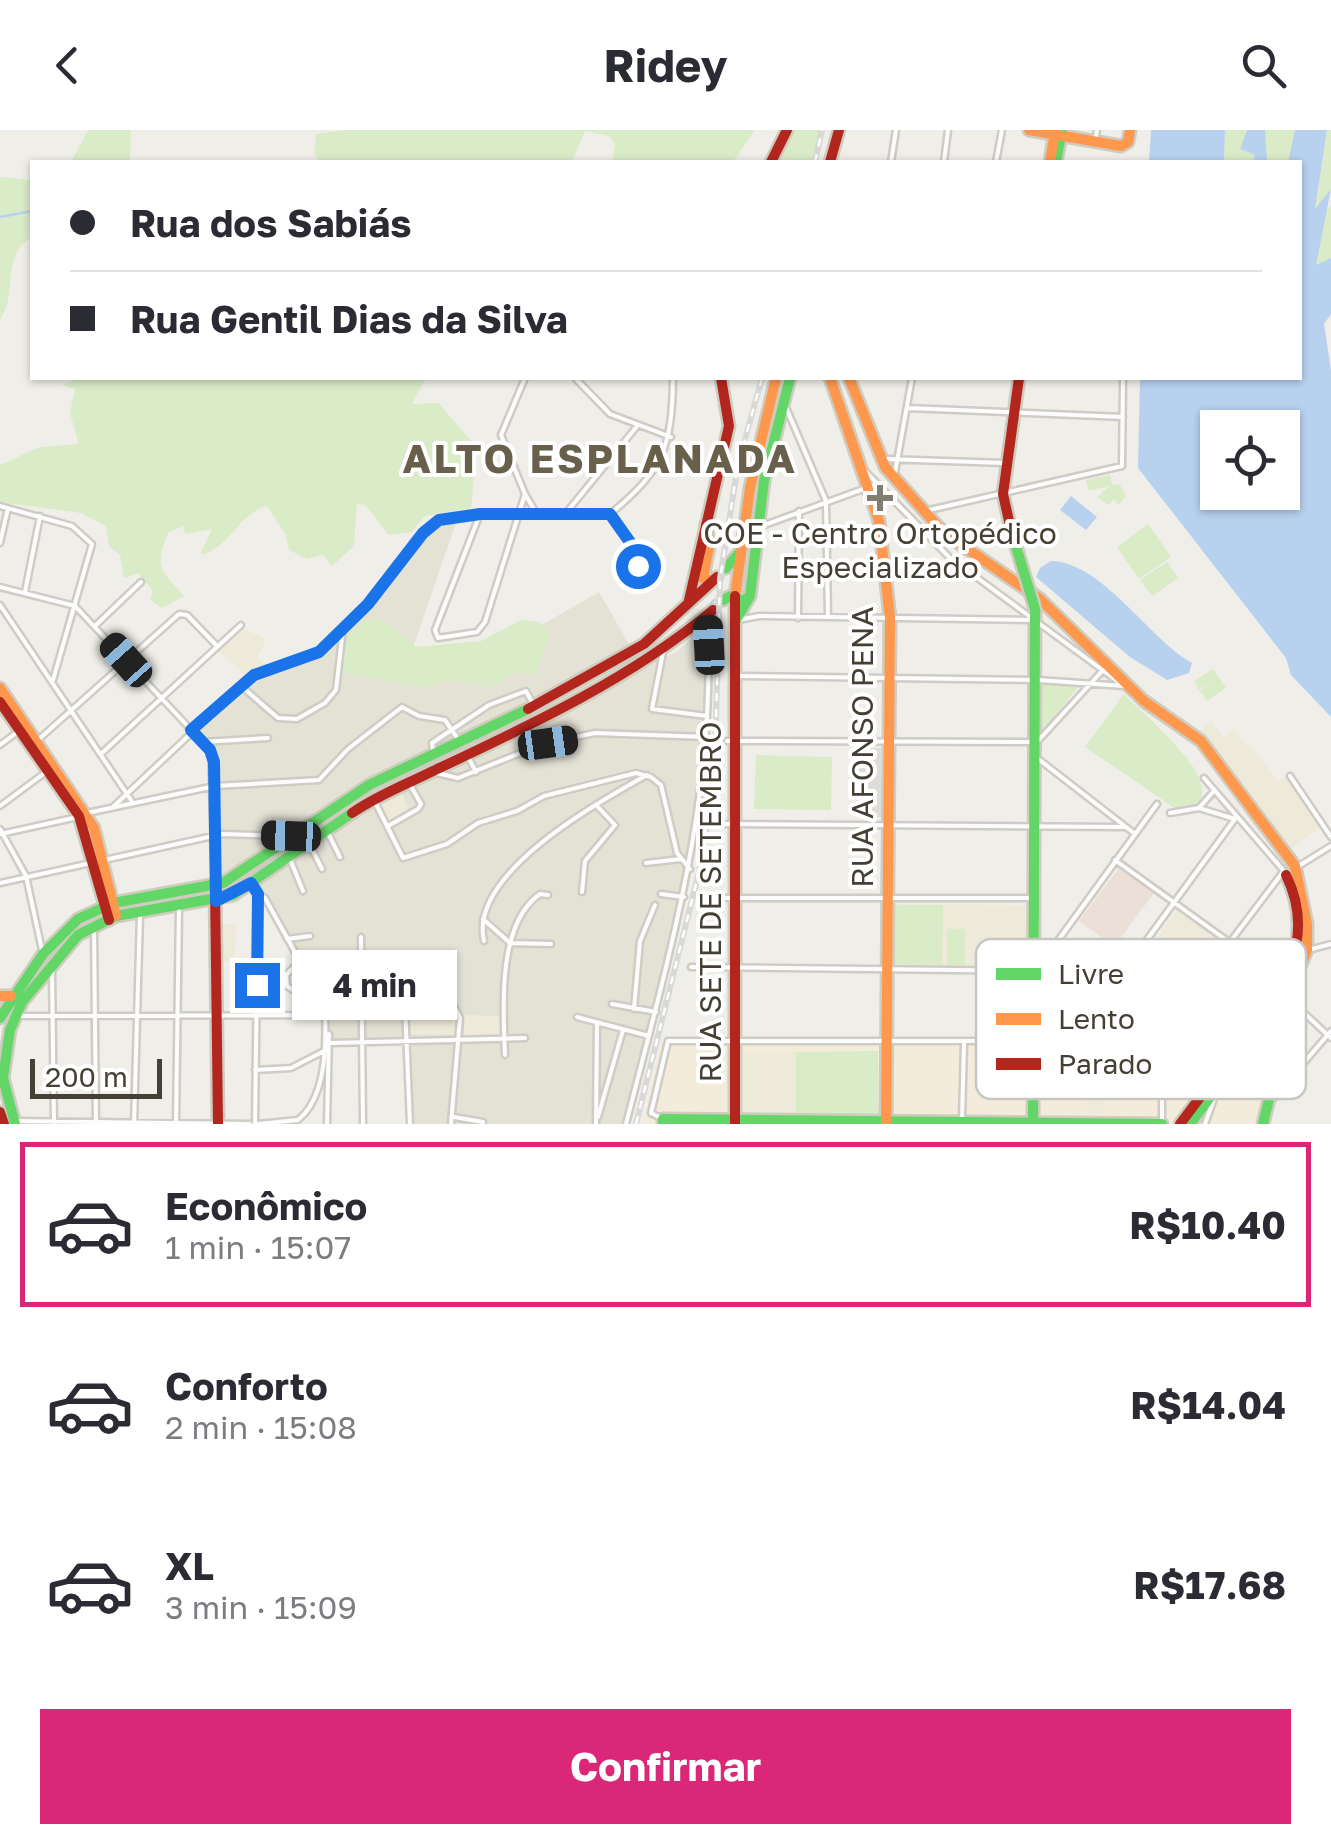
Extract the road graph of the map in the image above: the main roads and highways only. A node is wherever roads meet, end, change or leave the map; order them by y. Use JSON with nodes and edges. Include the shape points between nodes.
{"nodes":[{"id":1,"x":786,"y":130,"type":"edge"},
{"id":2,"x":839,"y":130,"type":"edge"},
{"id":3,"x":1029,"y":130,"type":"edge"},
{"id":4,"x":1130,"y":130,"type":"edge"},
{"id":5,"x":1058,"y":132,"type":"edge"},
{"id":6,"x":1096,"y":136,"type":"edge"},
{"id":7,"x":771,"y":160,"type":"edge"},
{"id":8,"x":832,"y":160,"type":"edge"},
{"id":9,"x":1053,"y":160,"type":"edge"},
{"id":10,"x":721,"y":380,"type":"edge"},
{"id":11,"x":776,"y":380,"type":"edge"},
{"id":12,"x":789,"y":380,"type":"edge"},
{"id":13,"x":831,"y":380,"type":"edge"},
{"id":14,"x":849,"y":380,"type":"edge"},
{"id":15,"x":1019,"y":380,"type":"edge"},
{"id":16,"x":758,"y":480,"type":"junction"},
{"id":17,"x":705,"y":518,"type":"junction"},
{"id":18,"x":740,"y":552,"type":"junction"},
{"id":19,"x":718,"y":575,"type":"junction"},
{"id":20,"x":736,"y":583,"type":"junction"},
{"id":21,"x":749,"y":595,"type":"junction"},
{"id":22,"x":729,"y":598,"type":"junction"},
{"id":23,"x":685,"y":608,"type":"junction"},
{"id":24,"x":710,"y":613,"type":"road end"},
{"id":25,"x":735,"y":621,"type":"junction"},
{"id":26,"x":0,"y":688,"type":"edge"},
{"id":27,"x":0,"y":702,"type":"edge"},
{"id":28,"x":537,"y":713,"type":"junction"},
{"id":29,"x":24,"y":728,"type":"junction"},
{"id":30,"x":51,"y":768,"type":"junction"},
{"id":31,"x":215,"y":894,"type":"junction"},
{"id":32,"x":109,"y":905,"type":"junction"},
{"id":33,"x":112,"y":918,"type":"junction"},
{"id":34,"x":1035,"y":939,"type":"edge"},
{"id":35,"x":1302,"y":939,"type":"edge"},
{"id":36,"x":3,"y":995,"type":"edge"},
{"id":37,"x":0,"y":1018,"type":"edge"},
{"id":38,"x":1204,"y":1099,"type":"edge"},
{"id":39,"x":1207,"y":1099,"type":"edge"},
{"id":40,"x":1272,"y":1099,"type":"edge"},
{"id":41,"x":6,"y":1120,"type":"edge"},
{"id":42,"x":663,"y":1122,"type":"edge"},
{"id":43,"x":734,"y":1123,"type":"edge"},
{"id":44,"x":886,"y":1123,"type":"edge"},
{"id":45,"x":962,"y":1123,"type":"edge"},
{"id":46,"x":1033,"y":1123,"type":"edge"},
{"id":47,"x":218,"y":1124,"type":"edge"},
{"id":48,"x":1162,"y":1124,"type":"edge"},
{"id":49,"x":1180,"y":1124,"type":"edge"},
{"id":50,"x":1190,"y":1124,"type":"edge"},
{"id":51,"x":1264,"y":1124,"type":"edge"}],
"edges":[{"from":1,"to":7,"type":"main road"},
{"from":2,"to":8,"type":"main road"},
{"from":3,"to":5,"type":"main road"},
{"from":4,"to":6,"type":"main road","via":[[1121,146]]},
{"from":5,"to":6,"type":"main road"},
{"from":5,"to":9,"type":"main road"},
{"from":10,"to":17,"type":"main road","via":[[730,417]]},
{"from":11,"to":16,"type":"main road","name":"RUA SETE DE SETEMBRO"},
{"from":12,"to":16,"type":"main road","name":"RUA SETE DE SETEMBRO"},
{"from":13,"to":44,"type":"main road","name":"RUA AFONSO PENA","via":[[859,464],[874,486],[890,618]]},
{"from":14,"to":35,"type":"main road","via":[[880,458],[954,543],[1040,598],[1144,700],[1201,741],[1303,897]]},
{"from":15,"to":34,"type":"main road","bridge":true,"via":[[1003,494],[1036,614]]},
{"from":16,"to":18,"type":"main road","name":"RUA SETE DE SETEMBRO"},
{"from":16,"to":21,"type":"main road","name":"RUA SETE DE SETEMBRO","via":[[760,527]]},
{"from":17,"to":19,"type":"main road","via":[[703,578]]},
{"from":17,"to":23,"type":"main road"},
{"from":18,"to":19,"type":"main road"},
{"from":18,"to":20,"type":"main road","name":"RUA SETE DE SETEMBRO"},
{"from":19,"to":23,"type":"main road"},
{"from":20,"to":21,"type":"main road","via":[[744,580]]},
{"from":20,"to":22,"type":"main road","name":"RUA SETE DE SETEMBRO"},
{"from":21,"to":22,"type":"main road","via":[[743,601]]},
{"from":21,"to":25,"type":"main road","name":"RUA SETE DE SETEMBRO"},
{"from":22,"to":25,"type":"main road","name":"RUA SETE DE SETEMBRO"},
{"from":23,"to":28,"type":"main road","via":[[644,644]]},
{"from":24,"to":28,"type":"main road","via":[[663,652]]},
{"from":25,"to":43,"type":"main road","name":"RUA SETE DE SETEMBRO"},
{"from":26,"to":29,"type":"main road"},
{"from":27,"to":29,"type":"main road"},
{"from":28,"to":31,"type":"main road","via":[[467,755],[373,798],[251,883]]},
{"from":28,"to":31,"type":"main road","via":[[368,785]]},
{"from":29,"to":30,"type":"main road"},
{"from":29,"to":30,"type":"main road"},
{"from":30,"to":32,"type":"main road","via":[[83,815]]},
{"from":31,"to":32,"type":"main road"},
{"from":31,"to":33,"type":"main road"},
{"from":31,"to":47,"type":"main road"},
{"from":32,"to":33,"type":"main road"},
{"from":32,"to":36,"type":"main road","via":[[78,919]]},
{"from":33,"to":41,"type":"main road","via":[[78,936],[15,1016],[2,1068]]},
{"from":36,"to":37,"type":"main road"},
{"from":38,"to":49,"type":"main road"},
{"from":39,"to":50,"type":"main road"},
{"from":40,"to":51,"type":"main road"},
{"from":42,"to":43,"type":"main road"},
{"from":43,"to":44,"type":"main road"},
{"from":44,"to":45,"type":"main road"},
{"from":45,"to":46,"type":"main road"},
{"from":46,"to":48,"type":"main road"}]}
